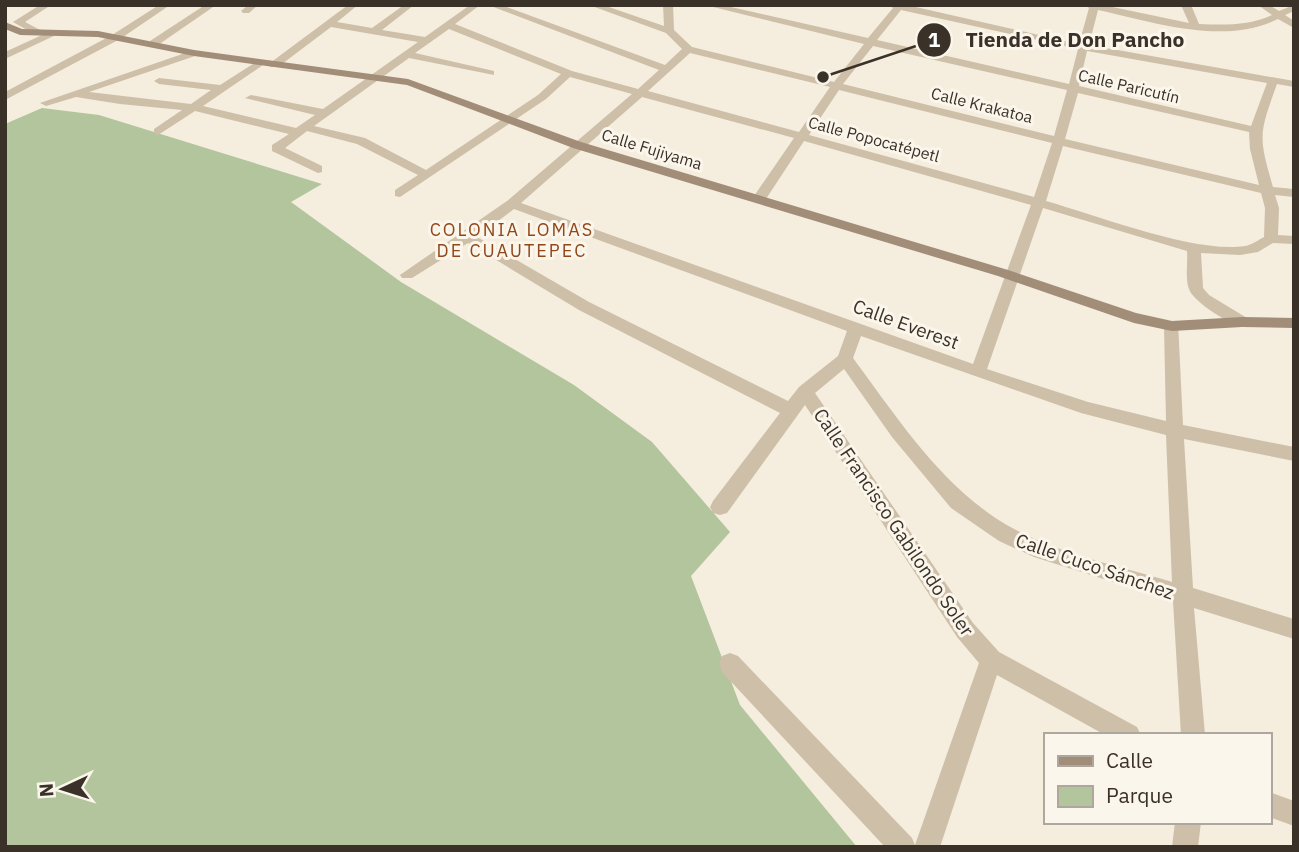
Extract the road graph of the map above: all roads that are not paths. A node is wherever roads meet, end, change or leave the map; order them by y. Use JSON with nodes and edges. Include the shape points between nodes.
{"nodes":[{"id":1,"x":47,"y":5,"type":"edge"},
{"id":2,"x":166,"y":5,"type":"edge"},
{"id":3,"x":212,"y":5,"type":"edge"},
{"id":4,"x":354,"y":5,"type":"edge"},
{"id":5,"x":410,"y":5,"type":"edge"},
{"id":6,"x":476,"y":5,"type":"edge"},
{"id":7,"x":492,"y":5,"type":"edge"},
{"id":8,"x":593,"y":5,"type":"edge"},
{"id":9,"x":668,"y":5,"type":"edge"},
{"id":10,"x":709,"y":5,"type":"edge"},
{"id":11,"x":1186,"y":5,"type":"edge"},
{"id":12,"x":1262,"y":5,"type":"edge"},
{"id":13,"x":897,"y":6,"type":"edge"},
{"id":14,"x":1091,"y":6,"type":"edge"},
{"id":15,"x":1293,"y":9,"type":"edge"},
{"id":16,"x":1279,"y":18,"type":"junction"},
{"id":17,"x":330,"y":24,"type":"junction"},
{"id":18,"x":5,"y":25,"type":"edge"},
{"id":19,"x":449,"y":25,"type":"junction"},
{"id":20,"x":1294,"y":25,"type":"edge"},
{"id":21,"x":1196,"y":27,"type":"junction"},
{"id":22,"x":669,"y":31,"type":"junction"},
{"id":23,"x":373,"y":32,"type":"junction"},
{"id":24,"x":39,"y":33,"type":"junction"},
{"id":25,"x":54,"y":34,"type":"junction"},
{"id":26,"x":117,"y":37,"type":"junction"},
{"id":27,"x":426,"y":40,"type":"junction"},
{"id":28,"x":154,"y":43,"type":"junction"},
{"id":29,"x":871,"y":44,"type":"junction"},
{"id":30,"x":1082,"y":47,"type":"junction"},
{"id":31,"x":688,"y":49,"type":"junction"},
{"id":32,"x":194,"y":53,"type":"junction"},
{"id":33,"x":406,"y":54,"type":"junction"},
{"id":34,"x":5,"y":56,"type":"edge"},
{"id":35,"x":259,"y":63,"type":"junction"},
{"id":36,"x":274,"y":65,"type":"junction"},
{"id":37,"x":667,"y":69,"type":"junction"},
{"id":38,"x":490,"y":73,"type":"dead end"},
{"id":39,"x":568,"y":73,"type":"junction"},
{"id":40,"x":376,"y":76,"type":"junction"},
{"id":41,"x":159,"y":81,"type":"dead end"},
{"id":42,"x":1273,"y":81,"type":"junction"},
{"id":43,"x":1294,"y":84,"type":"edge"},
{"id":44,"x":836,"y":86,"type":"junction"},
{"id":45,"x":220,"y":88,"type":"junction"},
{"id":46,"x":1072,"y":89,"type":"junction"},
{"id":47,"x":74,"y":93,"type":"junction"},
{"id":48,"x":639,"y":94,"type":"junction"},
{"id":49,"x":5,"y":97,"type":"edge"},
{"id":50,"x":251,"y":98,"type":"dead end"},
{"id":51,"x":46,"y":103,"type":"dead end"},
{"id":52,"x":192,"y":107,"type":"junction"},
{"id":53,"x":324,"y":113,"type":"junction"},
{"id":54,"x":507,"y":121,"type":"junction"},
{"id":55,"x":301,"y":129,"type":"junction"},
{"id":56,"x":1255,"y":130,"type":"junction"},
{"id":57,"x":158,"y":131,"type":"dead end"},
{"id":58,"x":800,"y":138,"type":"junction"},
{"id":59,"x":1057,"y":140,"type":"junction"},
{"id":60,"x":578,"y":145,"type":"junction"},
{"id":61,"x":318,"y":169,"type":"dead end"},
{"id":62,"x":427,"y":175,"type":"junction"},
{"id":63,"x":1269,"y":191,"type":"junction"},
{"id":64,"x":400,"y":193,"type":"dead end"},
{"id":65,"x":1294,"y":193,"type":"edge"},
{"id":66,"x":759,"y":200,"type":"junction"},
{"id":67,"x":1037,"y":202,"type":"junction"},
{"id":68,"x":512,"y":204,"type":"junction"},
{"id":69,"x":468,"y":237,"type":"junction"},
{"id":70,"x":1271,"y":239,"type":"junction"},
{"id":71,"x":1294,"y":240,"type":"edge"},
{"id":72,"x":1194,"y":248,"type":"junction"},
{"id":73,"x":408,"y":275,"type":"dead end"},
{"id":74,"x":1014,"y":276,"type":"junction"},
{"id":75,"x":1242,"y":322,"type":"junction"},
{"id":76,"x":1294,"y":323,"type":"edge"},
{"id":77,"x":1172,"y":326,"type":"junction"},
{"id":78,"x":856,"y":328,"type":"junction"},
{"id":79,"x":845,"y":359,"type":"junction"},
{"id":80,"x":978,"y":372,"type":"junction"},
{"id":81,"x":805,"y":392,"type":"junction"},
{"id":82,"x":792,"y":411,"type":"junction"},
{"id":83,"x":1173,"y":430,"type":"junction"},
{"id":84,"x":1294,"y":454,"type":"edge"},
{"id":85,"x":720,"y":507,"type":"dead end"},
{"id":86,"x":1182,"y":597,"type":"junction"},
{"id":87,"x":1294,"y":629,"type":"edge"},
{"id":88,"x":991,"y":660,"type":"junction"},
{"id":89,"x":730,"y":664,"type":"dead end"},
{"id":90,"x":1125,"y":733,"type":"edge"},
{"id":91,"x":1193,"y":733,"type":"edge"},
{"id":92,"x":1271,"y":805,"type":"edge"},
{"id":93,"x":1294,"y":814,"type":"edge"},
{"id":94,"x":1188,"y":824,"type":"edge"},
{"id":95,"x":902,"y":847,"type":"edge"},
{"id":96,"x":928,"y":847,"type":"edge"},
{"id":97,"x":1185,"y":847,"type":"edge"}],
"edges":[{"from":1,"to":24,"type":"street","via":[[18,22]]},
{"from":2,"to":26,"type":"street"},
{"from":3,"to":28,"type":"street"},
{"from":4,"to":17,"type":"street"},
{"from":5,"to":23,"type":"street"},
{"from":6,"to":19,"type":"street"},
{"from":7,"to":37,"type":"street"},
{"from":8,"to":22,"type":"street"},
{"from":9,"to":22,"type":"street"},
{"from":10,"to":29,"type":"street","name":"Calle Paricutín"},
{"from":11,"to":21,"type":"street"},
{"from":12,"to":16,"type":"street"},
{"from":13,"to":29,"type":"street"},
{"from":13,"to":30,"type":"street"},
{"from":14,"to":21,"type":"street"},
{"from":14,"to":30,"type":"street"},
{"from":15,"to":16,"type":"street"},
{"from":16,"to":20,"type":"street"},
{"from":16,"to":21,"type":"street"},
{"from":17,"to":23,"type":"street"},
{"from":17,"to":36,"type":"street"},
{"from":18,"to":24,"type":"street","name":"Calle Fujiyama"},
{"from":19,"to":27,"type":"street"},
{"from":19,"to":39,"type":"street","name":"Calle Popocatépetl"},
{"from":22,"to":31,"type":"street"},
{"from":23,"to":27,"type":"street"},
{"from":24,"to":25,"type":"street","name":"Calle Fujiyama"},
{"from":25,"to":26,"type":"street","name":"Calle Fujiyama"},
{"from":25,"to":34,"type":"street"},
{"from":26,"to":28,"type":"street","name":"Calle Fujiyama"},
{"from":26,"to":49,"type":"street"},
{"from":27,"to":33,"type":"street"},
{"from":28,"to":32,"type":"street","name":"Calle Fujiyama"},
{"from":29,"to":44,"type":"street"},
{"from":29,"to":46,"type":"street","name":"Calle Paricutín"},
{"from":30,"to":42,"type":"street"},
{"from":30,"to":46,"type":"street"},
{"from":31,"to":37,"type":"street"},
{"from":31,"to":44,"type":"street","name":"Calle Krakatoa"},
{"from":32,"to":35,"type":"street","name":"Calle Fujiyama"},
{"from":32,"to":47,"type":"street"},
{"from":33,"to":38,"type":"street"},
{"from":33,"to":40,"type":"street"},
{"from":35,"to":36,"type":"street","name":"Calle Fujiyama"},
{"from":35,"to":45,"type":"street"},
{"from":36,"to":40,"type":"street","name":"Calle Fujiyama"},
{"from":37,"to":48,"type":"street"},
{"from":39,"to":48,"type":"street","name":"Calle Popocatépetl"},
{"from":39,"to":54,"type":"street"},
{"from":40,"to":53,"type":"street"},
{"from":40,"to":54,"type":"street","name":"Calle Fujiyama","via":[[437,91]]},
{"from":41,"to":45,"type":"street"},
{"from":42,"to":43,"type":"street"},
{"from":42,"to":56,"type":"street"},
{"from":44,"to":58,"type":"street"},
{"from":44,"to":59,"type":"street","name":"Calle Krakatoa"},
{"from":45,"to":52,"type":"street"},
{"from":46,"to":56,"type":"street","name":"Calle Paricutín"},
{"from":46,"to":59,"type":"street"},
{"from":47,"to":51,"type":"street"},
{"from":47,"to":52,"type":"street"},
{"from":48,"to":58,"type":"street","name":"Calle Popocatépetl"},
{"from":48,"to":60,"type":"street"},
{"from":50,"to":53,"type":"street"},
{"from":52,"to":55,"type":"street"},
{"from":52,"to":57,"type":"street"},
{"from":53,"to":55,"type":"street"},
{"from":54,"to":60,"type":"street","name":"Calle Fujiyama"},
{"from":54,"to":62,"type":"street"},
{"from":55,"to":61,"type":"street","via":[[276,148]]},
{"from":55,"to":62,"type":"street","via":[[362,141]]},
{"from":56,"to":63,"type":"street"},
{"from":58,"to":66,"type":"street"},
{"from":58,"to":67,"type":"street","name":"Calle Popocatépetl"},
{"from":59,"to":63,"type":"street","name":"Calle Krakatoa"},
{"from":59,"to":67,"type":"street"},
{"from":60,"to":66,"type":"street","name":"Calle Fujiyama"},
{"from":60,"to":68,"type":"street"},
{"from":62,"to":64,"type":"street"},
{"from":63,"to":65,"type":"street","name":"Calle Krakatoa"},
{"from":63,"to":70,"type":"street"},
{"from":66,"to":74,"type":"street","name":"Calle Fujiyama"},
{"from":67,"to":72,"type":"street","name":"Calle Popocatépetl"},
{"from":67,"to":74,"type":"street"},
{"from":68,"to":69,"type":"street"},
{"from":68,"to":78,"type":"street","name":"Calle Everest"},
{"from":69,"to":73,"type":"street"},
{"from":69,"to":82,"type":"street","name":"Calle Francisco Gabilondo Soler","via":[[584,306]]},
{"from":70,"to":71,"type":"street","name":"Calle Popocatépetl"},
{"from":70,"to":72,"type":"street","name":"Calle Popocatépetl","via":[[1253,249]]},
{"from":72,"to":75,"type":"street","via":[[1196,289]]},
{"from":74,"to":77,"type":"street","name":"Calle Fujiyama","via":[[1134,318]]},
{"from":74,"to":80,"type":"street"},
{"from":75,"to":76,"type":"street","name":"Calle Fujiyama"},
{"from":75,"to":77,"type":"street","name":"Calle Fujiyama"},
{"from":77,"to":83,"type":"street"},
{"from":78,"to":79,"type":"street"},
{"from":78,"to":80,"type":"street","name":"Calle Everest"},
{"from":79,"to":81,"type":"street"},
{"from":79,"to":86,"type":"street","name":"Calle Cuco Sánchez","via":[[898,432],[958,502],[1006,535],[1041,551]]},
{"from":80,"to":83,"type":"street","name":"Calle Everest"},
{"from":81,"to":82,"type":"street"},
{"from":81,"to":88,"type":"street","name":"Calle Francisco Gabilondo Soler","via":[[965,630]]},
{"from":82,"to":85,"type":"street"},
{"from":83,"to":84,"type":"street","name":"Calle Everest"},
{"from":83,"to":86,"type":"street"},
{"from":86,"to":87,"type":"street","name":"Calle Cuco Sánchez"},
{"from":86,"to":91,"type":"street"},
{"from":88,"to":90,"type":"street","name":"Calle Francisco Gabilondo Soler"},
{"from":88,"to":96,"type":"street"},
{"from":89,"to":95,"type":"street"},
{"from":92,"to":93,"type":"street"},
{"from":94,"to":97,"type":"street"}]}
